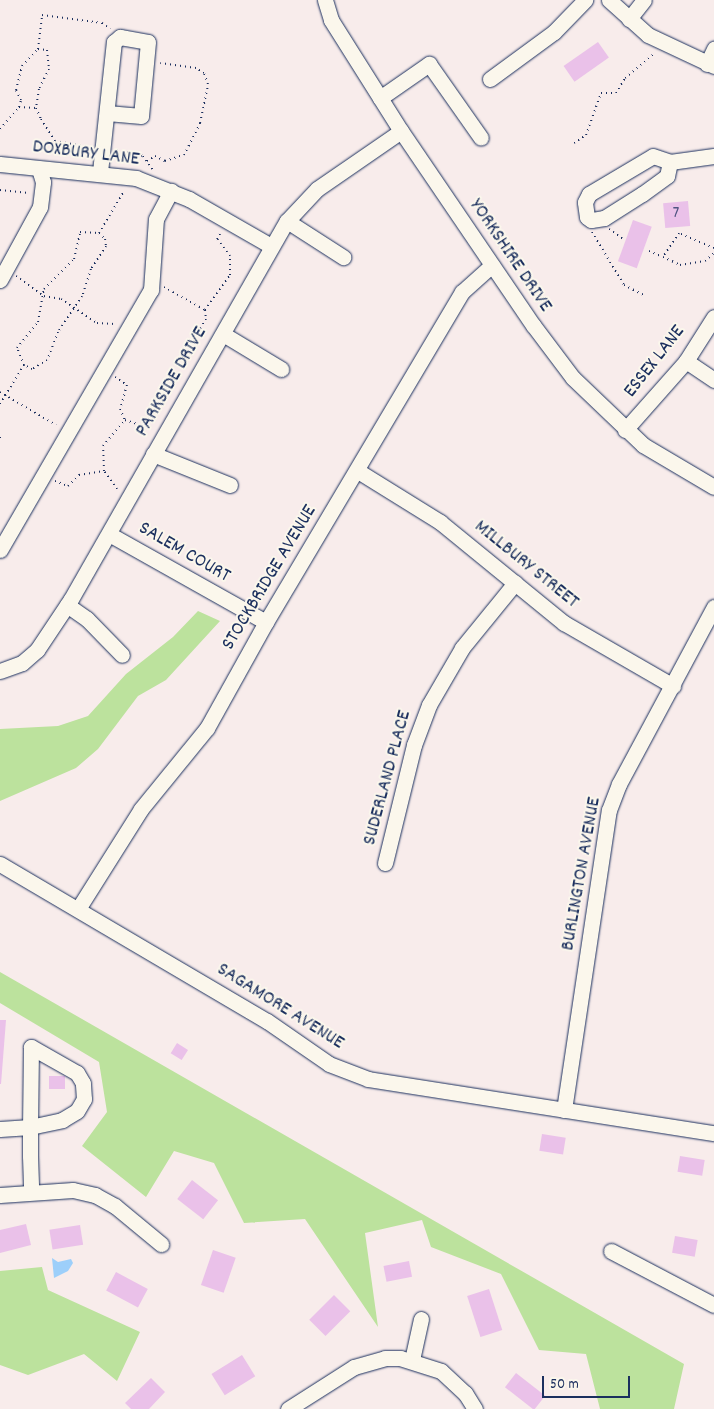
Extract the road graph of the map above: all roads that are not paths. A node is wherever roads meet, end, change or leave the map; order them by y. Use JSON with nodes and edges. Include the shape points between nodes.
{"nodes":[{"id":1,"x":325,"y":0,"type":"edge"},
{"id":2,"x":585,"y":0,"type":"edge"},
{"id":3,"x":609,"y":0,"type":"edge"},
{"id":4,"x":644,"y":0,"type":"edge"},
{"id":5,"x":629,"y":19,"type":"junction"},
{"id":6,"x":714,"y":49,"type":"edge"},
{"id":7,"x":711,"y":65,"type":"edge"},
{"id":8,"x":490,"y":79,"type":"dead end"},
{"id":9,"x":380,"y":98,"type":"junction"},
{"id":10,"x":107,"y":113,"type":"junction"},
{"id":11,"x":401,"y":131,"type":"junction"},
{"id":12,"x":481,"y":138,"type":"dead end"},
{"id":13,"x":714,"y":156,"type":"edge"},
{"id":14,"x":670,"y":162,"type":"junction"},
{"id":15,"x":0,"y":164,"type":"edge"},
{"id":16,"x":39,"y":169,"type":"junction"},
{"id":17,"x":100,"y":172,"type":"junction"},
{"id":18,"x":170,"y":191,"type":"junction"},
{"id":19,"x":287,"y":221,"type":"junction"},
{"id":20,"x":271,"y":246,"type":"junction"},
{"id":21,"x":343,"y":257,"type":"dead end"},
{"id":22,"x":492,"y":265,"type":"junction"},
{"id":23,"x":3,"y":274,"type":"edge"},
{"id":24,"x":714,"y":317,"type":"edge"},
{"id":25,"x":221,"y":337,"type":"junction"},
{"id":26,"x":686,"y":361,"type":"junction"},
{"id":27,"x":281,"y":369,"type":"dead end"},
{"id":28,"x":714,"y":380,"type":"edge"},
{"id":29,"x":625,"y":430,"type":"junction"},
{"id":30,"x":154,"y":454,"type":"junction"},
{"id":31,"x":358,"y":471,"type":"junction"},
{"id":32,"x":230,"y":485,"type":"dead end"},
{"id":33,"x":714,"y":487,"type":"edge"},
{"id":34,"x":109,"y":534,"type":"junction"},
{"id":35,"x":0,"y":550,"type":"edge"},
{"id":36,"x":515,"y":583,"type":"junction"},
{"id":37,"x":67,"y":605,"type":"junction"},
{"id":38,"x":714,"y":607,"type":"edge"},
{"id":39,"x":266,"y":622,"type":"junction"},
{"id":40,"x":122,"y":655,"type":"dead end"},
{"id":41,"x":0,"y":671,"type":"edge"},
{"id":42,"x":672,"y":686,"type":"junction"},
{"id":43,"x":385,"y":863,"type":"dead end"},
{"id":44,"x":0,"y":864,"type":"edge"},
{"id":45,"x":78,"y":909,"type":"junction"},
{"id":46,"x":564,"y":1110,"type":"junction"},
{"id":47,"x":30,"y":1127,"type":"junction"},
{"id":48,"x":0,"y":1129,"type":"edge"},
{"id":49,"x":714,"y":1133,"type":"edge"},
{"id":50,"x":31,"y":1191,"type":"junction"},
{"id":51,"x":0,"y":1194,"type":"edge"},
{"id":52,"x":161,"y":1244,"type":"dead end"},
{"id":53,"x":611,"y":1251,"type":"dead end"},
{"id":54,"x":714,"y":1305,"type":"edge"},
{"id":55,"x":421,"y":1319,"type":"dead end"},
{"id":56,"x":412,"y":1360,"type":"junction"},
{"id":57,"x":288,"y":1409,"type":"edge"},
{"id":58,"x":475,"y":1409,"type":"edge"}],
"edges":[{"from":1,"to":9,"type":"street","name":"YORKSHIRE DRIVE","via":[[331,20]]},
{"from":2,"to":8,"type":"street","via":[[554,32]]},
{"from":3,"to":5,"type":"street"},
{"from":4,"to":5,"type":"street"},
{"from":5,"to":7,"type":"street","via":[[663,44]]},
{"from":6,"to":7,"type":"street"},
{"from":9,"to":11,"type":"street","name":"YORKSHIRE DRIVE"},
{"from":9,"to":12,"type":"street","via":[[429,64]]},
{"from":10,"to":10,"type":"street","via":[[114,42],[118,39],[148,42],[141,116]]},
{"from":10,"to":17,"type":"street"},
{"from":11,"to":19,"type":"street","name":"PARKSIDE DRIVE","via":[[310,194]]},
{"from":11,"to":22,"type":"street","name":"YORKSHIRE DRIVE"},
{"from":13,"to":14,"type":"street"},
{"from":14,"to":14,"type":"street","via":[[653,156],[589,194],[584,209],[597,219],[667,176]]},
{"from":15,"to":16,"type":"street","name":"DOXBURY LANE"},
{"from":16,"to":17,"type":"street","name":"DOXBURY LANE"},
{"from":16,"to":23,"type":"street","via":[[40,207]]},
{"from":17,"to":18,"type":"street","name":"DOXBURY LANE","via":[[128,176]]},
{"from":18,"to":20,"type":"street","name":"DOXBURY LANE"},
{"from":18,"to":35,"type":"street","via":[[156,219],[152,284]]},
{"from":19,"to":20,"type":"street","name":"PARKSIDE DRIVE"},
{"from":19,"to":21,"type":"street"},
{"from":20,"to":25,"type":"street","name":"PARKSIDE DRIVE"},
{"from":22,"to":29,"type":"street","name":"YORKSHIRE DRIVE","via":[[573,378]]},
{"from":22,"to":31,"type":"street","name":"STOCKBRIDGE AVENUE","via":[[462,292]]},
{"from":24,"to":26,"type":"street","name":"ESSEX LANE"},
{"from":25,"to":27,"type":"street"},
{"from":25,"to":30,"type":"street","name":"PARKSIDE DRIVE"},
{"from":26,"to":28,"type":"street"},
{"from":26,"to":29,"type":"street","name":"ESSEX LANE"},
{"from":29,"to":33,"type":"street","name":"YORKSHIRE DRIVE","via":[[669,463]]},
{"from":30,"to":32,"type":"street"},
{"from":30,"to":34,"type":"street","name":"PARKSIDE DRIVE"},
{"from":31,"to":36,"type":"street","name":"MILLBURY STREET","via":[[440,522]]},
{"from":31,"to":39,"type":"street","name":"STOCKBRIDGE AVENUE"},
{"from":34,"to":37,"type":"street","name":"PARKSIDE DRIVE"},
{"from":34,"to":39,"type":"street","name":"SALEM COURT"},
{"from":36,"to":42,"type":"street","name":"MILLBURY STREET","via":[[564,622]]},
{"from":36,"to":43,"type":"street","name":"SUDERLAND PLACE","via":[[462,648],[429,705],[414,744]]},
{"from":37,"to":40,"type":"street","via":[[88,619]]},
{"from":37,"to":41,"type":"street","name":"PARKSIDE DRIVE","via":[[37,650],[22,663]]},
{"from":38,"to":42,"type":"street","name":"BURLINGTON AVENUE"},
{"from":39,"to":45,"type":"street","name":"STOCKBRIDGE AVENUE","via":[[207,728],[141,809]]},
{"from":42,"to":46,"type":"street","name":"BURLINGTON AVENUE","via":[[609,810]]},
{"from":44,"to":45,"type":"street","name":"SAGAMORE AVENUE"},
{"from":45,"to":46,"type":"street","name":"SAGAMORE AVENUE","via":[[267,1021],[329,1064],[368,1079]]},
{"from":46,"to":49,"type":"street","name":"SAGAMORE AVENUE"},
{"from":47,"to":47,"type":"street","via":[[31,1047],[77,1073],[83,1083],[84,1099],[77,1110],[62,1120]]},
{"from":47,"to":48,"type":"street"},
{"from":47,"to":50,"type":"street"},
{"from":50,"to":51,"type":"street"},
{"from":50,"to":52,"type":"street","via":[[73,1190],[95,1195],[115,1206]]},
{"from":53,"to":54,"type":"street"},
{"from":55,"to":56,"type":"street"},
{"from":56,"to":57,"type":"street","via":[[385,1358],[361,1364]]},
{"from":56,"to":58,"type":"street","via":[[427,1364],[455,1381]]}]}
